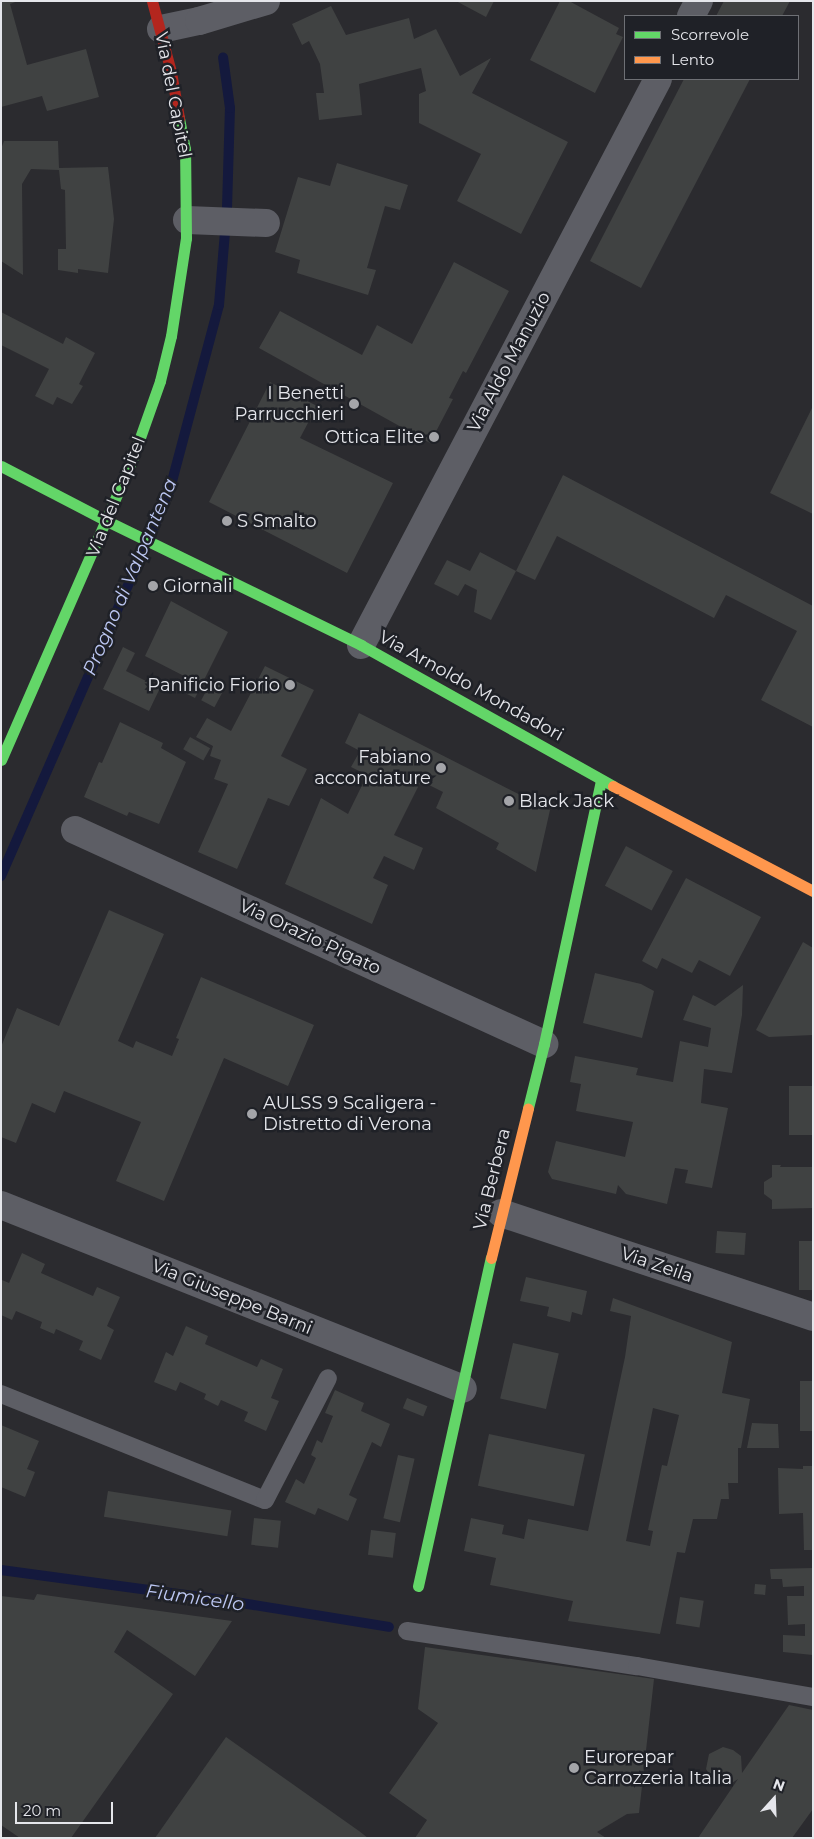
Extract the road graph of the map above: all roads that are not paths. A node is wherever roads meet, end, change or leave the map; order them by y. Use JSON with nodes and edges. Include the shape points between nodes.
{"nodes":[{"id":1,"x":152,"y":1,"type":"edge"},
{"id":2,"x":266,"y":1,"type":"edge"},
{"id":3,"x":699,"y":1,"type":"edge"},
{"id":4,"x":692,"y":15,"type":"edge"},
{"id":5,"x":161,"y":29,"type":"junction"},
{"id":6,"x":657,"y":80,"type":"edge"},
{"id":7,"x":186,"y":220,"type":"junction"},
{"id":8,"x":266,"y":223,"type":"dead end"},
{"id":9,"x":1,"y":466,"type":"edge"},
{"id":10,"x":107,"y":521,"type":"junction"},
{"id":11,"x":361,"y":645,"type":"junction"},
{"id":12,"x":1,"y":760,"type":"edge"},
{"id":13,"x":601,"y":780,"type":"junction"},
{"id":14,"x":75,"y":830,"type":"dead end"},
{"id":15,"x":808,"y":890,"type":"edge"},
{"id":16,"x":544,"y":1044,"type":"junction"},
{"id":17,"x":1,"y":1205,"type":"edge"},
{"id":18,"x":501,"y":1213,"type":"junction"},
{"id":19,"x":813,"y":1317,"type":"edge"},
{"id":20,"x":328,"y":1378,"type":"dead end"},
{"id":21,"x":463,"y":1389,"type":"junction"},
{"id":22,"x":1,"y":1394,"type":"edge"},
{"id":23,"x":418,"y":1586,"type":"dead end"},
{"id":24,"x":407,"y":1631,"type":"dead end"},
{"id":25,"x":813,"y":1697,"type":"edge"}],
"edges":[{"from":1,"to":5,"type":"street","name":"Via del Capitel"},
{"from":2,"to":5,"type":"street"},
{"from":3,"to":4,"type":"street"},
{"from":5,"to":7,"type":"street","name":"Via del Capitel","via":[[185,149]]},
{"from":6,"to":11,"type":"street","name":"Via Aldo Manuzio"},
{"from":7,"to":8,"type":"street"},
{"from":7,"to":10,"type":"street","name":"Via del Capitel","via":[[174,318],[160,381]]},
{"from":9,"to":10,"type":"street","name":"Via Arnoldo Mondadori"},
{"from":10,"to":11,"type":"street","name":"Via Arnoldo Mondadori"},
{"from":10,"to":12,"type":"street","name":"Via del Capitel"},
{"from":11,"to":13,"type":"street","name":"Via Arnoldo Mondadori"},
{"from":13,"to":15,"type":"street","name":"Via Arnoldo Mondadori"},
{"from":13,"to":16,"type":"street","name":"Via Berbera"},
{"from":14,"to":16,"type":"street","name":"Via Orazio Pigato"},
{"from":16,"to":18,"type":"street","name":"Via Berbera"},
{"from":17,"to":21,"type":"street","name":"Via Giuseppe Barni"},
{"from":18,"to":19,"type":"street","name":"Via Zeila"},
{"from":18,"to":21,"type":"street","name":"Via Berbera"},
{"from":20,"to":22,"type":"lane","via":[[264,1500]]},
{"from":21,"to":23,"type":"street","name":"Via Berbera"},
{"from":24,"to":25,"type":"lane"}]}
